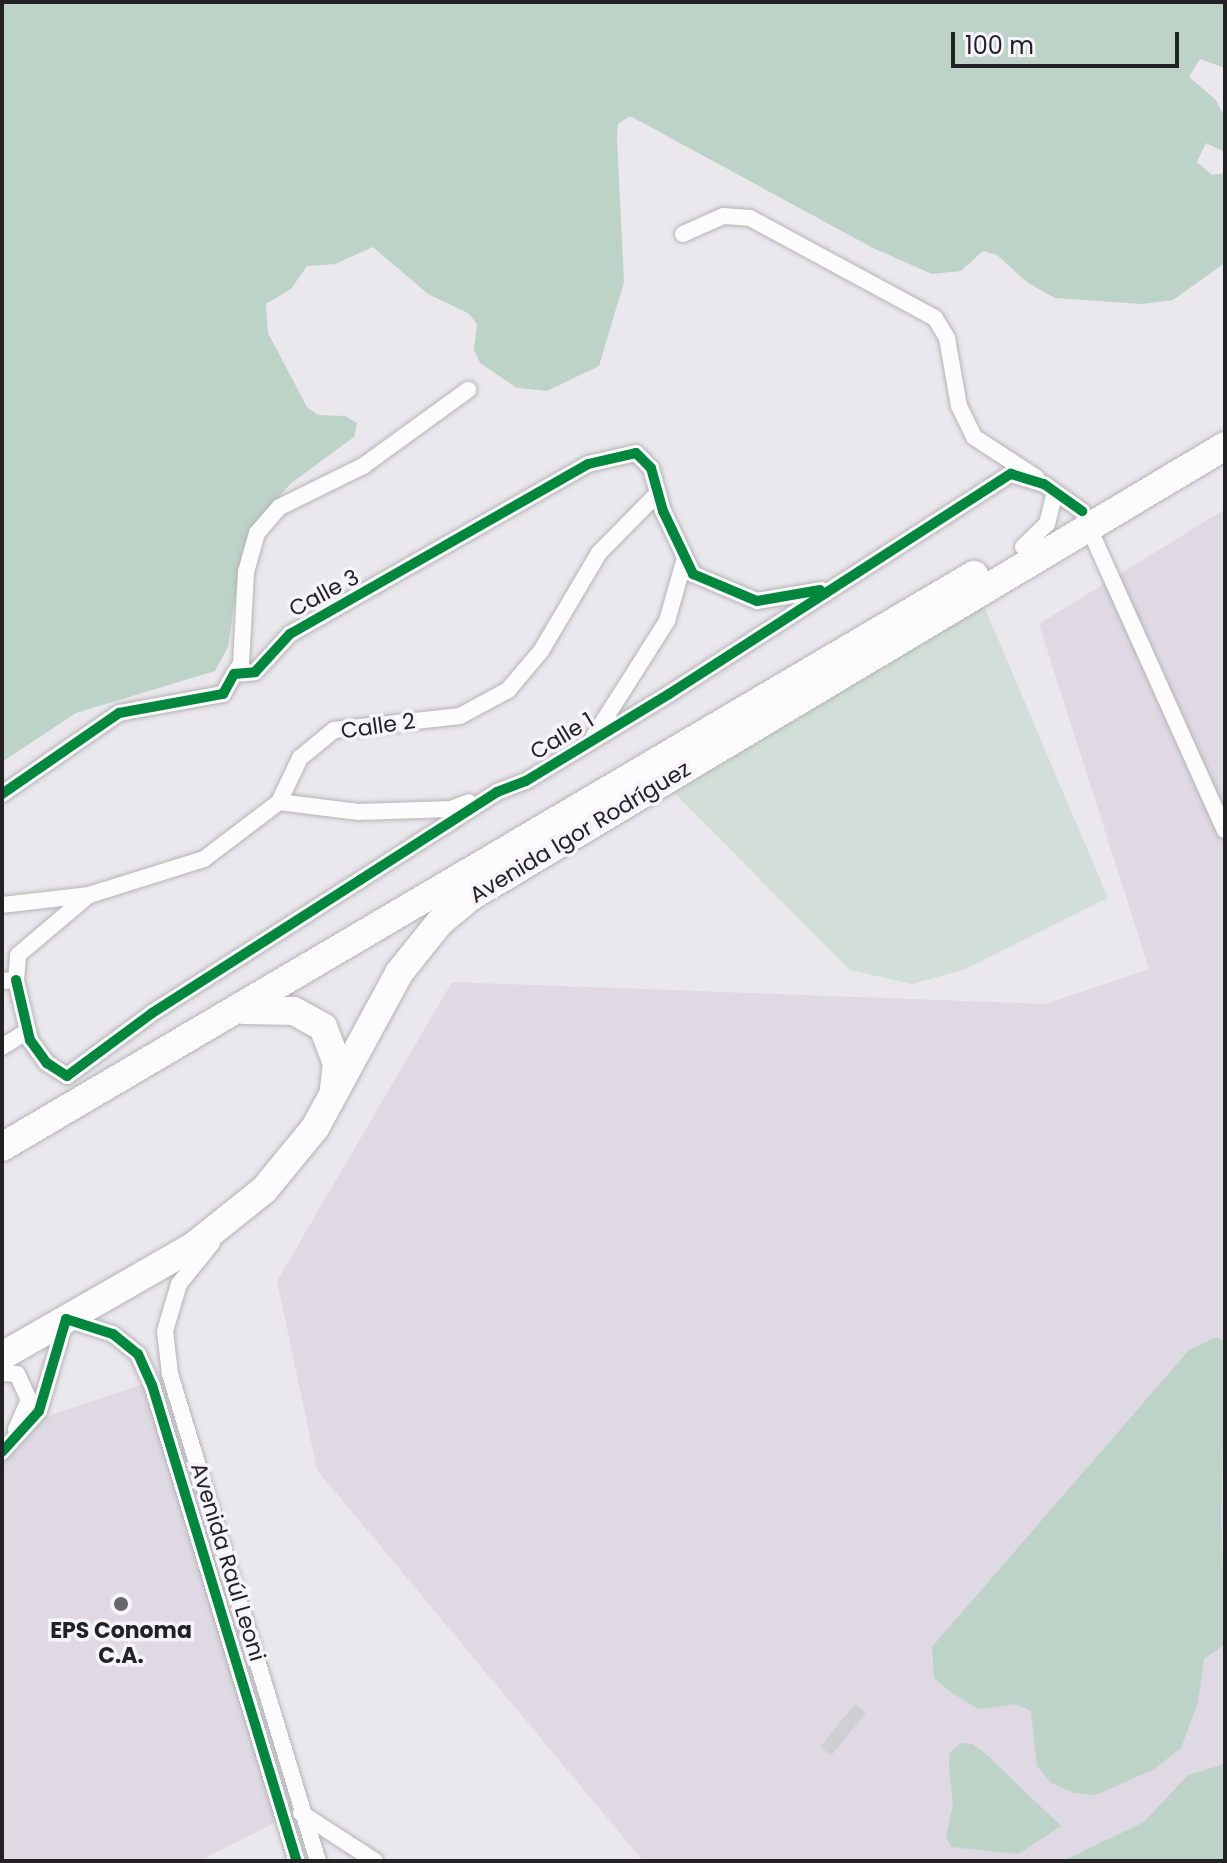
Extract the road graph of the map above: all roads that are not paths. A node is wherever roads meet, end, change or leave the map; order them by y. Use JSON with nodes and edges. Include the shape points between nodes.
{"nodes":[{"id":1,"x":683,"y":234,"type":"dead end"},
{"id":2,"x":468,"y":390,"type":"dead end"},
{"id":3,"x":1225,"y":424,"type":"edge"},
{"id":4,"x":1225,"y":446,"type":"edge"},
{"id":5,"x":1050,"y":488,"type":"junction"},
{"id":6,"x":658,"y":493,"type":"junction"},
{"id":7,"x":1086,"y":520,"type":"junction"},
{"id":8,"x":1023,"y":547,"type":"junction"},
{"id":9,"x":685,"y":558,"type":"junction"},
{"id":10,"x":827,"y":589,"type":"junction"},
{"id":11,"x":234,"y":674,"type":"junction"},
{"id":12,"x":590,"y":742,"type":"junction"},
{"id":13,"x":497,"y":792,"type":"junction"},
{"id":14,"x":2,"y":794,"type":"edge"},
{"id":15,"x":279,"y":802,"type":"junction"},
{"id":16,"x":1225,"y":830,"type":"edge"},
{"id":17,"x":89,"y":895,"type":"junction"},
{"id":18,"x":2,"y":905,"type":"edge"},
{"id":19,"x":9,"y":981,"type":"edge"},
{"id":20,"x":240,"y":1010,"type":"junction"},
{"id":21,"x":28,"y":1031,"type":"junction"},
{"id":22,"x":2,"y":1047,"type":"edge"},
{"id":23,"x":334,"y":1095,"type":"junction"},
{"id":24,"x":2,"y":1147,"type":"edge"},
{"id":25,"x":236,"y":1215,"type":"junction"},
{"id":26,"x":66,"y":1319,"type":"junction"},
{"id":27,"x":2,"y":1356,"type":"edge"},
{"id":28,"x":2,"y":1373,"type":"edge"},
{"id":29,"x":4,"y":1450,"type":"edge"},
{"id":30,"x":303,"y":1812,"type":"junction"},
{"id":31,"x":283,"y":1813,"type":"junction"},
{"id":32,"x":297,"y":1861,"type":"edge"},
{"id":33,"x":318,"y":1861,"type":"edge"},
{"id":34,"x":375,"y":1861,"type":"edge"}],
"edges":[{"from":1,"to":5,"type":"street","via":[[723,216],[750,218],[935,318],[947,338],[959,406],[974,437]]},
{"from":2,"to":11,"type":"street","via":[[363,466],[280,507],[257,533],[246,572],[241,664]]},
{"from":3,"to":7,"type":"highway","name":"Avenida Igor Rodríguez"},
{"from":4,"to":7,"type":"highway","name":"Avenida Igor Rodríguez"},
{"from":5,"to":7,"type":"street","name":"Calle 1"},
{"from":5,"to":8,"type":"street","via":[[1047,524]]},
{"from":5,"to":10,"type":"street","name":"Calle 1","via":[[1011,474]]},
{"from":6,"to":9,"type":"street"},
{"from":6,"to":11,"type":"street","name":"Calle 3","via":[[651,468],[636,453],[588,464],[290,634],[255,672]]},
{"from":6,"to":15,"type":"street","name":"Calle 2","via":[[599,553],[541,651],[508,690],[460,716],[334,730],[300,758]]},
{"from":7,"to":8,"type":"highway","name":"Avenida Igor Rodríguez"},
{"from":7,"to":16,"type":"street"},
{"from":7,"to":23,"type":"highway","name":"Avenida Igor Rodríguez","via":[[470,897],[440,922],[399,973]]},
{"from":8,"to":20,"type":"highway","name":"Avenida Igor Rodríguez","via":[[428,893]]},
{"from":9,"to":10,"type":"street","via":[[693,574],[757,601]]},
{"from":9,"to":12,"type":"street","via":[[667,621]]},
{"from":10,"to":12,"type":"street","name":"Calle 1"},
{"from":11,"to":14,"type":"street","name":"Calle 3","via":[[223,694],[119,713]]},
{"from":12,"to":13,"type":"street","name":"Calle 1","via":[[526,781]]},
{"from":13,"to":15,"type":"street","via":[[451,809],[358,812]]},
{"from":13,"to":21,"type":"street","name":"Calle 1","via":[[152,1013],[67,1076],[47,1063]]},
{"from":15,"to":17,"type":"street","name":"Calle 2","via":[[204,859]]},
{"from":17,"to":18,"type":"street"},
{"from":17,"to":19,"type":"street","name":"Calle 2","via":[[18,955]]},
{"from":19,"to":21,"type":"street"},
{"from":20,"to":23,"type":"highway","via":[[294,1011],[323,1027],[337,1064]]},
{"from":20,"to":24,"type":"highway","name":"Avenida Igor Rodríguez"},
{"from":21,"to":22,"type":"street"},
{"from":23,"to":25,"type":"highway","name":"Avenida Igor Rodríguez","via":[[289,1165]]},
{"from":25,"to":26,"type":"highway","name":"Avenida Igor Rodríguez","via":[[194,1246]]},
{"from":25,"to":30,"type":"street","name":"Avenida Raúl Leoni","via":[[179,1284],[165,1331],[170,1374]]},
{"from":26,"to":27,"type":"highway","name":"Avenida Igor Rodríguez"},
{"from":26,"to":29,"type":"street","via":[[39,1411]]},
{"from":26,"to":31,"type":"street","name":"Avenida Raúl Leoni","via":[[113,1334],[138,1354],[152,1385]]},
{"from":28,"to":29,"type":"street","via":[[17,1374],[29,1400]]},
{"from":30,"to":31,"type":"street"},
{"from":30,"to":33,"type":"street","name":"Avenida Raúl Leoni"},
{"from":30,"to":34,"type":"street"},
{"from":31,"to":32,"type":"street","name":"Avenida Raúl Leoni"}]}
